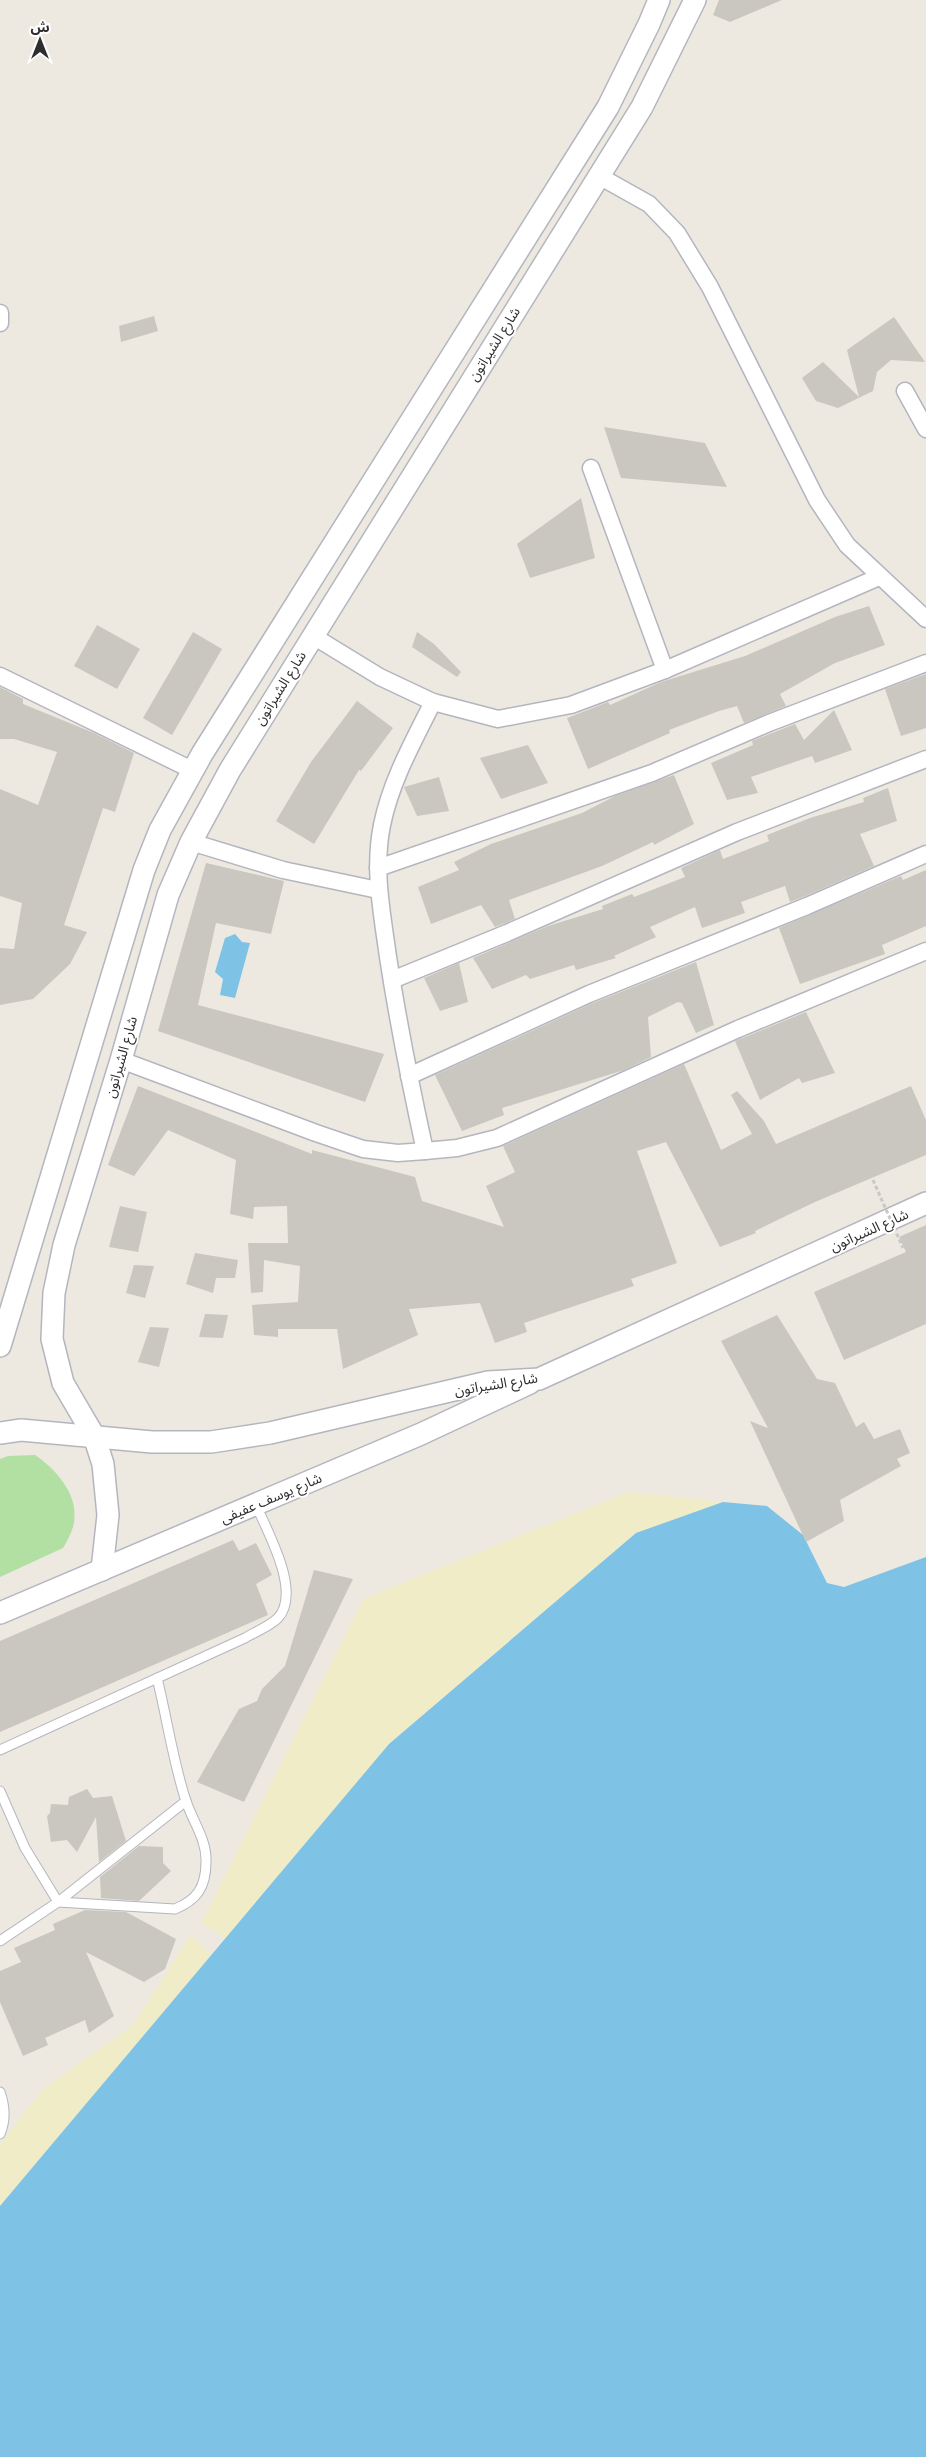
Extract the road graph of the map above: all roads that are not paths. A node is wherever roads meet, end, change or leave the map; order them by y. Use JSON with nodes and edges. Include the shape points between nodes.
{"nodes":[{"id":1,"x":658,"y":0,"type":"edge"},
{"id":2,"x":694,"y":0,"type":"edge"},
{"id":3,"x":599,"y":176,"type":"junction"},
{"id":4,"x":0,"y":312,"type":"edge"},
{"id":5,"x":0,"y":323,"type":"edge"},
{"id":6,"x":905,"y":391,"type":"dead end"},
{"id":7,"x":926,"y":429,"type":"edge"},
{"id":8,"x":591,"y":468,"type":"dead end"},
{"id":9,"x":879,"y":577,"type":"junction"},
{"id":10,"x":926,"y":619,"type":"edge"},
{"id":11,"x":312,"y":636,"type":"junction"},
{"id":12,"x":926,"y":663,"type":"edge"},
{"id":13,"x":665,"y":670,"type":"junction"},
{"id":14,"x":0,"y":676,"type":"edge"},
{"id":15,"x":433,"y":702,"type":"junction"},
{"id":16,"x":926,"y":759,"type":"edge"},
{"id":17,"x":192,"y":770,"type":"junction"},
{"id":18,"x":190,"y":842,"type":"junction"},
{"id":19,"x":926,"y":854,"type":"edge"},
{"id":20,"x":378,"y":868,"type":"junction"},
{"id":21,"x":378,"y":890,"type":"junction"},
{"id":22,"x":926,"y":951,"type":"edge"},
{"id":23,"x":392,"y":980,"type":"junction"},
{"id":24,"x":121,"y":1060,"type":"junction"},
{"id":25,"x":409,"y":1076,"type":"junction"},
{"id":26,"x":425,"y":1152,"type":"junction"},
{"id":27,"x":926,"y":1203,"type":"edge"},
{"id":28,"x":0,"y":1346,"type":"edge"},
{"id":29,"x":539,"y":1378,"type":"junction"},
{"id":30,"x":0,"y":1434,"type":"edge"},
{"id":31,"x":94,"y":1436,"type":"junction"},
{"id":32,"x":256,"y":1505,"type":"junction"},
{"id":33,"x":102,"y":1570,"type":"junction"},
{"id":34,"x":0,"y":1613,"type":"edge"},
{"id":35,"x":157,"y":1678,"type":"junction"},
{"id":36,"x":0,"y":1750,"type":"edge"},
{"id":37,"x":0,"y":1791,"type":"edge"},
{"id":38,"x":186,"y":1801,"type":"junction"},
{"id":39,"x":58,"y":1902,"type":"junction"},
{"id":40,"x":0,"y":1941,"type":"edge"},
{"id":41,"x":0,"y":2092,"type":"edge"},
{"id":42,"x":0,"y":2134,"type":"edge"}],
"edges":[{"from":1,"to":17,"type":"street","name":"شارع الشيراتون","via":[[594,130]]},
{"from":2,"to":3,"type":"street","name":"شارع الشيراتون","via":[[642,107]]},
{"from":3,"to":9,"type":"street","via":[[649,204],[677,233],[710,287],[817,500],[847,545]]},
{"from":3,"to":11,"type":"street","name":"شارع الشيراتون"},
{"from":4,"to":5,"type":"street"},
{"from":6,"to":7,"type":"street"},
{"from":8,"to":13,"type":"street"},
{"from":9,"to":10,"type":"street"},
{"from":9,"to":13,"type":"street"},
{"from":11,"to":15,"type":"street","via":[[380,677]]},
{"from":11,"to":18,"type":"street","name":"شارع الشيراتون"},
{"from":12,"to":20,"type":"street","via":[[769,723],[652,773]]},
{"from":13,"to":15,"type":"street","via":[[571,705],[498,720]]},
{"from":14,"to":17,"type":"street"},
{"from":15,"to":20,"type":"street","via":[[397,772],[382,826]]},
{"from":16,"to":23,"type":"street","via":[[737,832]]},
{"from":17,"to":28,"type":"street","name":"شارع الشيراتون","via":[[160,830],[144,870]]},
{"from":18,"to":21,"type":"street","via":[[283,870]]},
{"from":18,"to":24,"type":"street","name":"شارع الشيراتون","via":[[168,895]]},
{"from":19,"to":25,"type":"street","via":[[589,994]]},
{"from":20,"to":21,"type":"street"},
{"from":21,"to":23,"type":"street"},
{"from":22,"to":26,"type":"street","via":[[738,1029],[497,1138]]},
{"from":23,"to":25,"type":"street"},
{"from":24,"to":26,"type":"street","via":[[362,1149]]},
{"from":24,"to":31,"type":"street","name":"شارع الشيراتون","via":[[64,1245],[54,1293],[52,1339],[63,1383]]},
{"from":25,"to":26,"type":"street"},
{"from":27,"to":29,"type":"street","name":"شارع الشيراتون"},
{"from":29,"to":31,"type":"street","name":"شارع الشيراتون","via":[[488,1382],[270,1433],[211,1442],[152,1442]]},
{"from":29,"to":32,"type":"street","name":"شارع يوسف عفيفى","via":[[421,1434]]},
{"from":30,"to":31,"type":"street","name":"شارع الشيراتون","via":[[21,1430]]},
{"from":31,"to":33,"type":"street","name":"شارع الشيراتون","via":[[107,1489],[108,1515]]},
{"from":32,"to":33,"type":"street","name":"شارع يوسف عفيفى"},
{"from":32,"to":35,"type":"lane","via":[[285,1579],[286,1602],[278,1617],[245,1638]]},
{"from":33,"to":34,"type":"street","name":"شارع يوسف عفيفى"},
{"from":35,"to":36,"type":"lane"},
{"from":35,"to":38,"type":"lane"},
{"from":37,"to":39,"type":"lane","via":[[25,1848]]},
{"from":38,"to":39,"type":"lane"},
{"from":38,"to":39,"type":"lane","via":[[205,1844],[206,1863],[201,1889],[189,1903],[175,1909],[145,1909]]},
{"from":39,"to":40,"type":"lane"},
{"from":41,"to":42,"type":"lane","via":[[4,2119]]}]}
